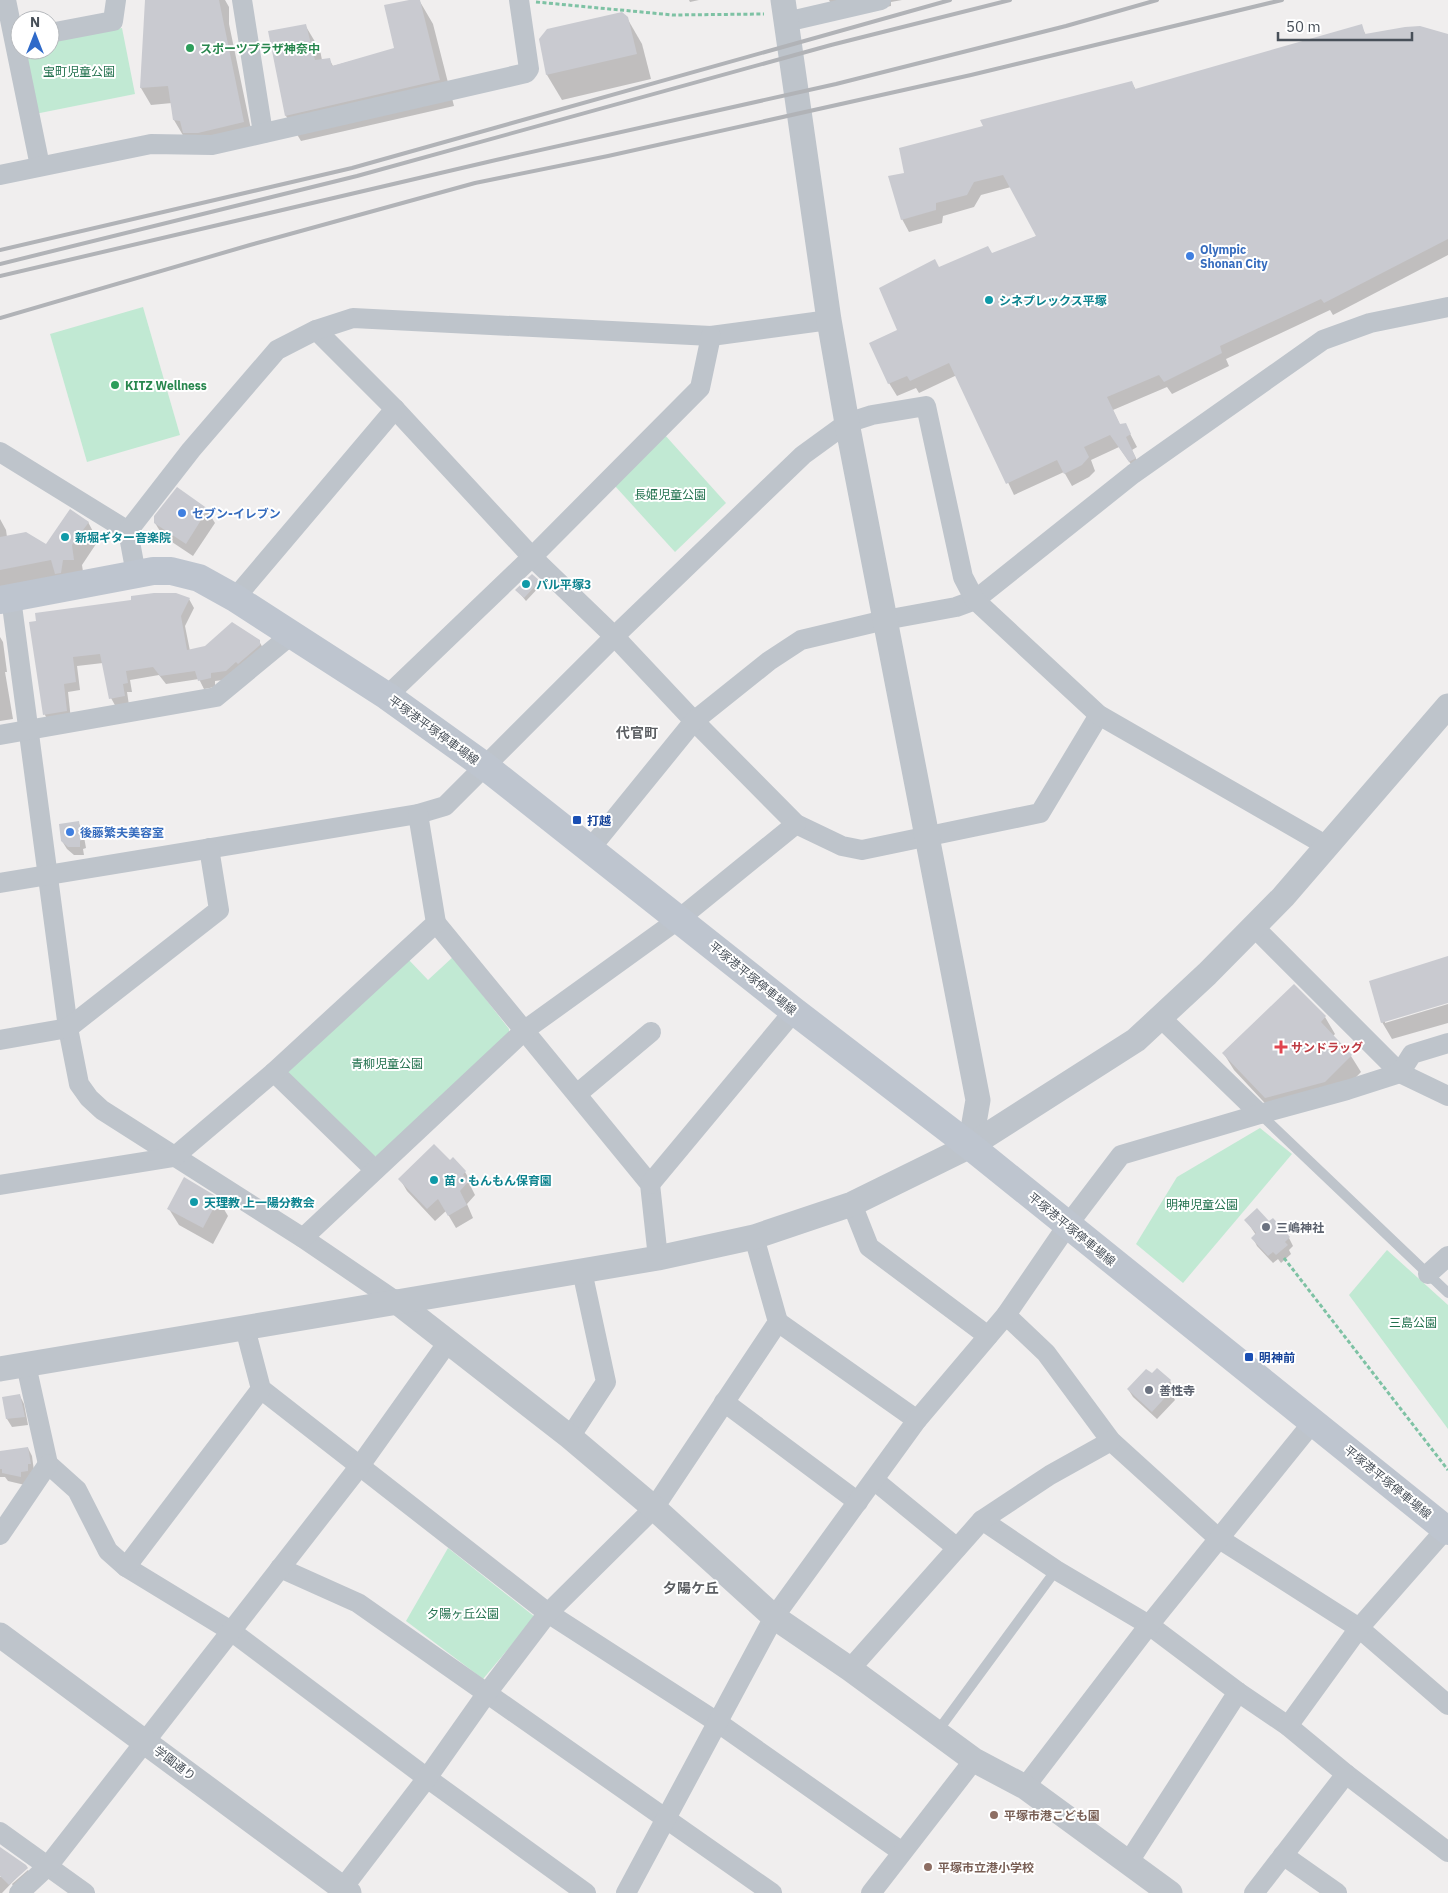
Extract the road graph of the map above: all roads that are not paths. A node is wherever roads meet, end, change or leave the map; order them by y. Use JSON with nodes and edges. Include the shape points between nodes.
{"nodes":[{"id":1,"x":6,"y":0,"type":"edge"},
{"id":2,"x":116,"y":0,"type":"edge"},
{"id":3,"x":242,"y":0,"type":"edge"},
{"id":4,"x":520,"y":0,"type":"edge"},
{"id":5,"x":881,"y":0,"type":"edge"},
{"id":6,"x":780,"y":14,"type":"edge"},
{"id":7,"x":60,"y":31,"type":"edge"},
{"id":8,"x":10,"y":33,"type":"edge"},
{"id":9,"x":15,"y":60,"type":"edge"},
{"id":10,"x":263,"y":133,"type":"junction"},
{"id":11,"x":40,"y":166,"type":"junction"},
{"id":12,"x":0,"y":174,"type":"edge"},
{"id":13,"x":1448,"y":307,"type":"edge"},
{"id":14,"x":829,"y":320,"type":"junction"},
{"id":15,"x":316,"y":330,"type":"junction"},
{"id":16,"x":711,"y":336,"type":"junction"},
{"id":17,"x":395,"y":409,"type":"junction"},
{"id":18,"x":847,"y":423,"type":"junction"},
{"id":19,"x":0,"y":452,"type":"edge"},
{"id":20,"x":128,"y":531,"type":"junction"},
{"id":21,"x":532,"y":557,"type":"junction"},
{"id":22,"x":136,"y":574,"type":"junction"},
{"id":23,"x":5,"y":598,"type":"edge"},
{"id":24,"x":235,"y":598,"type":"junction"},
{"id":25,"x":975,"y":600,"type":"junction"},
{"id":26,"x":885,"y":620,"type":"junction"},
{"id":27,"x":291,"y":635,"type":"junction"},
{"id":28,"x":615,"y":637,"type":"junction"},
{"id":29,"x":387,"y":696,"type":"junction"},
{"id":30,"x":1448,"y":706,"type":"edge"},
{"id":31,"x":1099,"y":715,"type":"junction"},
{"id":32,"x":694,"y":721,"type":"junction"},
{"id":33,"x":28,"y":730,"type":"junction"},
{"id":34,"x":0,"y":735,"type":"edge"},
{"id":35,"x":486,"y":767,"type":"junction"},
{"id":36,"x":418,"y":814,"type":"junction"},
{"id":37,"x":796,"y":824,"type":"junction"},
{"id":38,"x":928,"y":835,"type":"junction"},
{"id":39,"x":1327,"y":846,"type":"junction"},
{"id":40,"x":209,"y":848,"type":"junction"},
{"id":41,"x":590,"y":849,"type":"junction"},
{"id":42,"x":48,"y":875,"type":"junction"},
{"id":43,"x":0,"y":882,"type":"edge"},
{"id":44,"x":679,"y":918,"type":"junction"},
{"id":45,"x":436,"y":923,"type":"junction"},
{"id":46,"x":1254,"y":927,"type":"junction"},
{"id":47,"x":794,"y":1012,"type":"junction"},
{"id":48,"x":1161,"y":1018,"type":"junction"},
{"id":49,"x":68,"y":1028,"type":"junction"},
{"id":50,"x":525,"y":1030,"type":"junction"},
{"id":51,"x":651,"y":1032,"type":"dead end"},
{"id":52,"x":0,"y":1040,"type":"edge"},
{"id":53,"x":1448,"y":1043,"type":"edge"},
{"id":54,"x":274,"y":1072,"type":"junction"},
{"id":55,"x":1400,"y":1073,"type":"junction"},
{"id":56,"x":577,"y":1094,"type":"junction"},
{"id":57,"x":1448,"y":1096,"type":"edge"},
{"id":58,"x":1260,"y":1114,"type":"junction"},
{"id":59,"x":970,"y":1146,"type":"junction"},
{"id":60,"x":174,"y":1157,"type":"junction"},
{"id":61,"x":375,"y":1170,"type":"junction"},
{"id":62,"x":650,"y":1184,"type":"junction"},
{"id":63,"x":0,"y":1185,"type":"edge"},
{"id":64,"x":852,"y":1204,"type":"junction"},
{"id":65,"x":1067,"y":1226,"type":"junction"},
{"id":66,"x":754,"y":1237,"type":"junction"},
{"id":67,"x":303,"y":1238,"type":"junction"},
{"id":68,"x":1448,"y":1256,"type":"edge"},
{"id":69,"x":658,"y":1258,"type":"junction"},
{"id":70,"x":582,"y":1271,"type":"junction"},
{"id":71,"x":1428,"y":1274,"type":"junction"},
{"id":72,"x":1448,"y":1293,"type":"edge"},
{"id":73,"x":397,"y":1302,"type":"junction"},
{"id":74,"x":1006,"y":1315,"type":"junction"},
{"id":75,"x":778,"y":1322,"type":"junction"},
{"id":76,"x":245,"y":1328,"type":"junction"},
{"id":77,"x":988,"y":1336,"type":"junction"},
{"id":78,"x":448,"y":1342,"type":"junction"},
{"id":79,"x":26,"y":1365,"type":"junction"},
{"id":80,"x":0,"y":1370,"type":"edge"},
{"id":81,"x":260,"y":1389,"type":"junction"},
{"id":82,"x":724,"y":1402,"type":"junction"},
{"id":83,"x":917,"y":1420,"type":"junction"},
{"id":84,"x":1313,"y":1422,"type":"junction"},
{"id":85,"x":570,"y":1437,"type":"junction"},
{"id":86,"x":1111,"y":1441,"type":"junction"},
{"id":87,"x":48,"y":1464,"type":"junction"},
{"id":88,"x":359,"y":1467,"type":"junction"},
{"id":89,"x":874,"y":1480,"type":"junction"},
{"id":90,"x":858,"y":1502,"type":"junction"},
{"id":91,"x":654,"y":1508,"type":"junction"},
{"id":92,"x":982,"y":1520,"type":"junction"},
{"id":93,"x":1447,"y":1529,"type":"edge"},
{"id":94,"x":0,"y":1535,"type":"edge"},
{"id":95,"x":1218,"y":1538,"type":"junction"},
{"id":96,"x":957,"y":1548,"type":"junction"},
{"id":97,"x":126,"y":1567,"type":"junction"},
{"id":98,"x":280,"y":1568,"type":"junction"},
{"id":99,"x":1056,"y":1570,"type":"junction"},
{"id":100,"x":548,"y":1613,"type":"junction"},
{"id":101,"x":774,"y":1616,"type":"junction"},
{"id":102,"x":1149,"y":1625,"type":"junction"},
{"id":103,"x":1359,"y":1628,"type":"junction"},
{"id":104,"x":231,"y":1631,"type":"junction"},
{"id":105,"x":0,"y":1635,"type":"edge"},
{"id":106,"x":850,"y":1669,"type":"junction"},
{"id":107,"x":1238,"y":1692,"type":"junction"},
{"id":108,"x":487,"y":1693,"type":"junction"},
{"id":109,"x":1448,"y":1704,"type":"edge"},
{"id":110,"x":717,"y":1722,"type":"junction"},
{"id":111,"x":1288,"y":1726,"type":"junction"},
{"id":112,"x":937,"y":1732,"type":"junction"},
{"id":113,"x":145,"y":1741,"type":"junction"},
{"id":114,"x":974,"y":1760,"type":"junction"},
{"id":115,"x":1346,"y":1774,"type":"junction"},
{"id":116,"x":428,"y":1778,"type":"junction"},
{"id":117,"x":1025,"y":1787,"type":"junction"},
{"id":118,"x":665,"y":1818,"type":"junction"},
{"id":119,"x":0,"y":1832,"type":"edge"},
{"id":120,"x":902,"y":1852,"type":"junction"},
{"id":121,"x":1448,"y":1852,"type":"edge"},
{"id":122,"x":1284,"y":1855,"type":"junction"},
{"id":123,"x":1128,"y":1863,"type":"junction"},
{"id":124,"x":48,"y":1866,"type":"junction"},
{"id":125,"x":343,"y":1891,"type":"edge"},
{"id":126,"x":19,"y":1893,"type":"edge"},
{"id":127,"x":85,"y":1893,"type":"edge"},
{"id":128,"x":586,"y":1893,"type":"edge"},
{"id":129,"x":626,"y":1893,"type":"edge"},
{"id":130,"x":772,"y":1893,"type":"edge"},
{"id":131,"x":871,"y":1893,"type":"edge"},
{"id":132,"x":1170,"y":1893,"type":"edge"},
{"id":133,"x":1254,"y":1893,"type":"edge"},
{"id":134,"x":1337,"y":1893,"type":"edge"}],
"edges":[{"from":1,"to":8,"type":"street"},
{"from":2,"to":7,"type":"street","via":[[113,21]]},
{"from":3,"to":10,"type":"street"},
{"from":4,"to":10,"type":"street","via":[[529,69],[526,73]]},
{"from":5,"to":6,"type":"street"},
{"from":6,"to":14,"type":"street"},
{"from":9,"to":11,"type":"street"},
{"from":10,"to":11,"type":"street","via":[[212,145],[151,144]]},
{"from":11,"to":12,"type":"street"},
{"from":13,"to":25,"type":"street","via":[[1370,323],[1323,340],[1133,474]]},
{"from":14,"to":16,"type":"street"},
{"from":14,"to":18,"type":"street"},
{"from":15,"to":16,"type":"street","via":[[353,318]]},
{"from":15,"to":17,"type":"street"},
{"from":15,"to":20,"type":"street","via":[[277,350]]},
{"from":16,"to":21,"type":"street","via":[[700,388]]},
{"from":17,"to":21,"type":"street"},
{"from":17,"to":24,"type":"street"},
{"from":18,"to":25,"type":"street","via":[[872,415],[926,406],[962,577]]},
{"from":18,"to":26,"type":"street"},
{"from":18,"to":28,"type":"street","via":[[803,455]]},
{"from":19,"to":20,"type":"street"},
{"from":20,"to":22,"type":"street"},
{"from":21,"to":28,"type":"street"},
{"from":21,"to":29,"type":"street"},
{"from":22,"to":23,"type":"main road","name":"平塚港平塚停車場線"},
{"from":22,"to":24,"type":"main road","name":"平塚港平塚停車場線","via":[[172,570],[200,578]]},
{"from":23,"to":33,"type":"street"},
{"from":24,"to":27,"type":"main road","name":"平塚港平塚停車場線"},
{"from":25,"to":26,"type":"street","via":[[956,607]]},
{"from":25,"to":31,"type":"street"},
{"from":26,"to":32,"type":"street","via":[[801,640],[769,661]]},
{"from":26,"to":38,"type":"street"},
{"from":27,"to":29,"type":"main road","name":"平塚港平塚停車場線"},
{"from":27,"to":33,"type":"street","via":[[216,697]]},
{"from":28,"to":32,"type":"street"},
{"from":28,"to":35,"type":"street"},
{"from":29,"to":35,"type":"main road","name":"平塚港平塚停車場線"},
{"from":30,"to":39,"type":"street"},
{"from":31,"to":38,"type":"street","via":[[1040,813]]},
{"from":31,"to":39,"type":"street"},
{"from":32,"to":37,"type":"street"},
{"from":32,"to":41,"type":"street"},
{"from":33,"to":34,"type":"street"},
{"from":33,"to":42,"type":"street"},
{"from":35,"to":36,"type":"street","via":[[446,806]]},
{"from":35,"to":41,"type":"main road","name":"平塚港平塚停車場線"},
{"from":36,"to":40,"type":"street"},
{"from":36,"to":45,"type":"street"},
{"from":37,"to":38,"type":"street","via":[[842,846],[862,850]]},
{"from":37,"to":44,"type":"street"},
{"from":38,"to":59,"type":"street","via":[[978,1100]]},
{"from":39,"to":46,"type":"street"},
{"from":40,"to":42,"type":"street"},
{"from":40,"to":49,"type":"street","via":[[219,910]]},
{"from":41,"to":44,"type":"main road","name":"平塚港平塚停車場線"},
{"from":42,"to":43,"type":"street"},
{"from":42,"to":49,"type":"street"},
{"from":44,"to":47,"type":"main road","name":"平塚港平塚停車場線"},
{"from":44,"to":50,"type":"street"},
{"from":45,"to":50,"type":"street"},
{"from":45,"to":54,"type":"street"},
{"from":46,"to":48,"type":"street"},
{"from":46,"to":55,"type":"street"},
{"from":47,"to":59,"type":"main road","name":"平塚港平塚停車場線"},
{"from":47,"to":62,"type":"street"},
{"from":48,"to":58,"type":"street"},
{"from":48,"to":59,"type":"street","via":[[1136,1040]]},
{"from":49,"to":52,"type":"street"},
{"from":49,"to":60,"type":"street","via":[[78,1084],[89,1098]]},
{"from":50,"to":56,"type":"street"},
{"from":50,"to":61,"type":"street"},
{"from":51,"to":56,"type":"street"},
{"from":53,"to":55,"type":"street","via":[[1412,1054]]},
{"from":54,"to":60,"type":"street"},
{"from":54,"to":61,"type":"street"},
{"from":55,"to":57,"type":"street"},
{"from":55,"to":58,"type":"street"},
{"from":56,"to":62,"type":"street"},
{"from":58,"to":65,"type":"street","via":[[1121,1155]]},
{"from":58,"to":71,"type":"lane"},
{"from":59,"to":64,"type":"street"},
{"from":59,"to":65,"type":"main road","name":"平塚港平塚停車場線"},
{"from":60,"to":63,"type":"street"},
{"from":60,"to":67,"type":"street"},
{"from":61,"to":67,"type":"street"},
{"from":62,"to":69,"type":"street"},
{"from":64,"to":66,"type":"street"},
{"from":64,"to":77,"type":"street","via":[[869,1248]]},
{"from":65,"to":74,"type":"street"},
{"from":65,"to":84,"type":"main road","name":"平塚港平塚停車場線"},
{"from":66,"to":69,"type":"street"},
{"from":66,"to":75,"type":"street"},
{"from":67,"to":73,"type":"street"},
{"from":68,"to":71,"type":"street"},
{"from":69,"to":70,"type":"street"},
{"from":70,"to":73,"type":"street"},
{"from":70,"to":85,"type":"street","via":[[606,1382]]},
{"from":71,"to":72,"type":"lane"},
{"from":73,"to":76,"type":"street"},
{"from":73,"to":78,"type":"street"},
{"from":74,"to":77,"type":"street"},
{"from":74,"to":86,"type":"street","via":[[1046,1353]]},
{"from":75,"to":82,"type":"street"},
{"from":75,"to":83,"type":"street"},
{"from":76,"to":79,"type":"street"},
{"from":76,"to":81,"type":"street"},
{"from":77,"to":83,"type":"street"},
{"from":78,"to":85,"type":"street"},
{"from":78,"to":88,"type":"street"},
{"from":79,"to":80,"type":"street"},
{"from":79,"to":87,"type":"street"},
{"from":81,"to":88,"type":"street"},
{"from":81,"to":97,"type":"street"},
{"from":82,"to":90,"type":"street"},
{"from":82,"to":91,"type":"street"},
{"from":83,"to":89,"type":"street"},
{"from":84,"to":93,"type":"main road","name":"平塚港平塚停車場線"},
{"from":84,"to":95,"type":"street"},
{"from":85,"to":91,"type":"street"},
{"from":86,"to":92,"type":"street","via":[[1050,1475]]},
{"from":86,"to":95,"type":"street"},
{"from":87,"to":94,"type":"street"},
{"from":87,"to":97,"type":"street","via":[[77,1490],[108,1551]]},
{"from":88,"to":98,"type":"street"},
{"from":88,"to":100,"type":"street"},
{"from":89,"to":90,"type":"street"},
{"from":89,"to":96,"type":"street"},
{"from":90,"to":101,"type":"street"},
{"from":91,"to":100,"type":"street"},
{"from":91,"to":101,"type":"street"},
{"from":92,"to":96,"type":"street"},
{"from":92,"to":99,"type":"street"},
{"from":93,"to":103,"type":"street"},
{"from":95,"to":102,"type":"street"},
{"from":95,"to":103,"type":"street"},
{"from":96,"to":106,"type":"street"},
{"from":97,"to":104,"type":"street"},
{"from":98,"to":104,"type":"street"},
{"from":98,"to":108,"type":"street","via":[[358,1603]]},
{"from":99,"to":102,"type":"street"},
{"from":99,"to":112,"type":"lane"},
{"from":100,"to":108,"type":"street"},
{"from":100,"to":110,"type":"street"},
{"from":101,"to":106,"type":"street"},
{"from":101,"to":110,"type":"street"},
{"from":102,"to":107,"type":"street"},
{"from":102,"to":117,"type":"street"},
{"from":103,"to":109,"type":"street"},
{"from":103,"to":111,"type":"street"},
{"from":104,"to":113,"type":"street"},
{"from":104,"to":116,"type":"street"},
{"from":105,"to":113,"type":"street","name":"学園通り"},
{"from":106,"to":112,"type":"street"},
{"from":107,"to":111,"type":"street"},
{"from":107,"to":123,"type":"street"},
{"from":108,"to":116,"type":"street"},
{"from":108,"to":118,"type":"street"},
{"from":110,"to":118,"type":"street"},
{"from":110,"to":120,"type":"street"},
{"from":111,"to":115,"type":"street"},
{"from":112,"to":114,"type":"street"},
{"from":113,"to":124,"type":"street"},
{"from":113,"to":125,"type":"street","name":"学園通り"},
{"from":114,"to":117,"type":"street"},
{"from":114,"to":120,"type":"street"},
{"from":115,"to":121,"type":"street"},
{"from":115,"to":122,"type":"street"},
{"from":116,"to":125,"type":"street"},
{"from":116,"to":128,"type":"street"},
{"from":117,"to":123,"type":"street"},
{"from":118,"to":129,"type":"street"},
{"from":118,"to":130,"type":"street"},
{"from":119,"to":124,"type":"street"},
{"from":120,"to":131,"type":"street"},
{"from":122,"to":133,"type":"street"},
{"from":122,"to":134,"type":"street"},
{"from":123,"to":132,"type":"street"},
{"from":124,"to":126,"type":"street"},
{"from":124,"to":127,"type":"street"}]}
